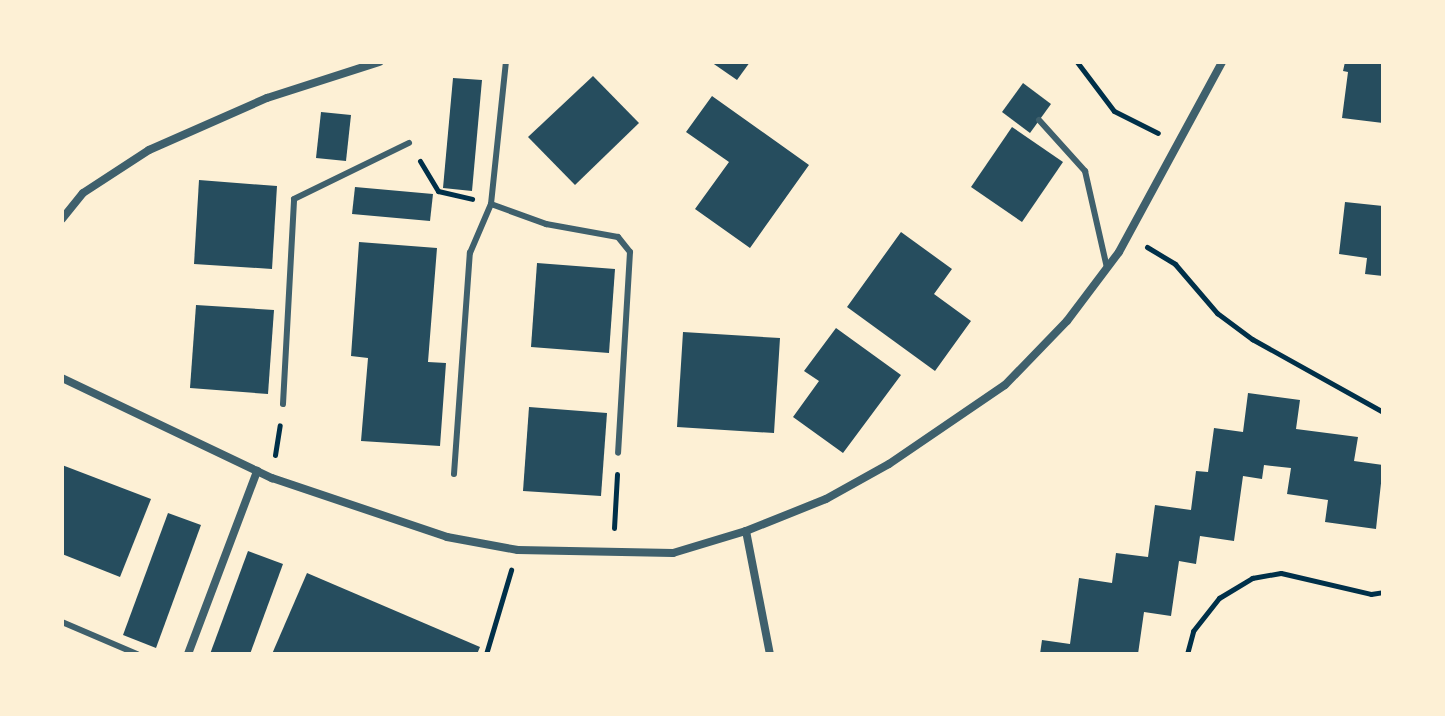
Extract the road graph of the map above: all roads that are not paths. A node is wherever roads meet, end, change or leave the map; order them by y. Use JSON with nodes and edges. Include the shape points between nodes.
{"nodes":[{"id":1,"x":379,"y":62,"type":"edge"},
{"id":2,"x":506,"y":62,"type":"edge"},
{"id":3,"x":1222,"y":62,"type":"edge"},
{"id":4,"x":1039,"y":120,"type":"dead end"},
{"id":5,"x":409,"y":143,"type":"road end"},
{"id":6,"x":491,"y":204,"type":"junction"},
{"id":7,"x":62,"y":219,"type":"edge"},
{"id":8,"x":1107,"y":268,"type":"junction"},
{"id":9,"x":62,"y":378,"type":"edge"},
{"id":10,"x":283,"y":404,"type":"road end"},
{"id":11,"x":618,"y":453,"type":"road end"},
{"id":12,"x":257,"y":471,"type":"junction"},
{"id":13,"x":454,"y":474,"type":"dead end"},
{"id":14,"x":746,"y":531,"type":"junction"},
{"id":15,"x":62,"y":622,"type":"edge"},
{"id":16,"x":137,"y":654,"type":"edge"},
{"id":17,"x":188,"y":654,"type":"edge"},
{"id":18,"x":770,"y":654,"type":"edge"}],
"edges":[{"from":1,"to":7,"type":"street","via":[[267,98],[149,150],[83,193]]},
{"from":2,"to":6,"type":"lane"},
{"from":3,"to":8,"type":"street"},
{"from":4,"to":8,"type":"lane","via":[[1085,171]]},
{"from":5,"to":10,"type":"lane","via":[[294,199]]},
{"from":6,"to":11,"type":"lane","via":[[546,224],[618,237],[630,252]]},
{"from":6,"to":13,"type":"lane","via":[[470,253]]},
{"from":8,"to":14,"type":"street","via":[[1067,321],[1005,385],[889,464],[826,499]]},
{"from":9,"to":12,"type":"street"},
{"from":12,"to":14,"type":"street","via":[[447,537],[518,550],[673,553]]},
{"from":12,"to":17,"type":"street"},
{"from":14,"to":18,"type":"street"},
{"from":15,"to":16,"type":"lane"}]}
